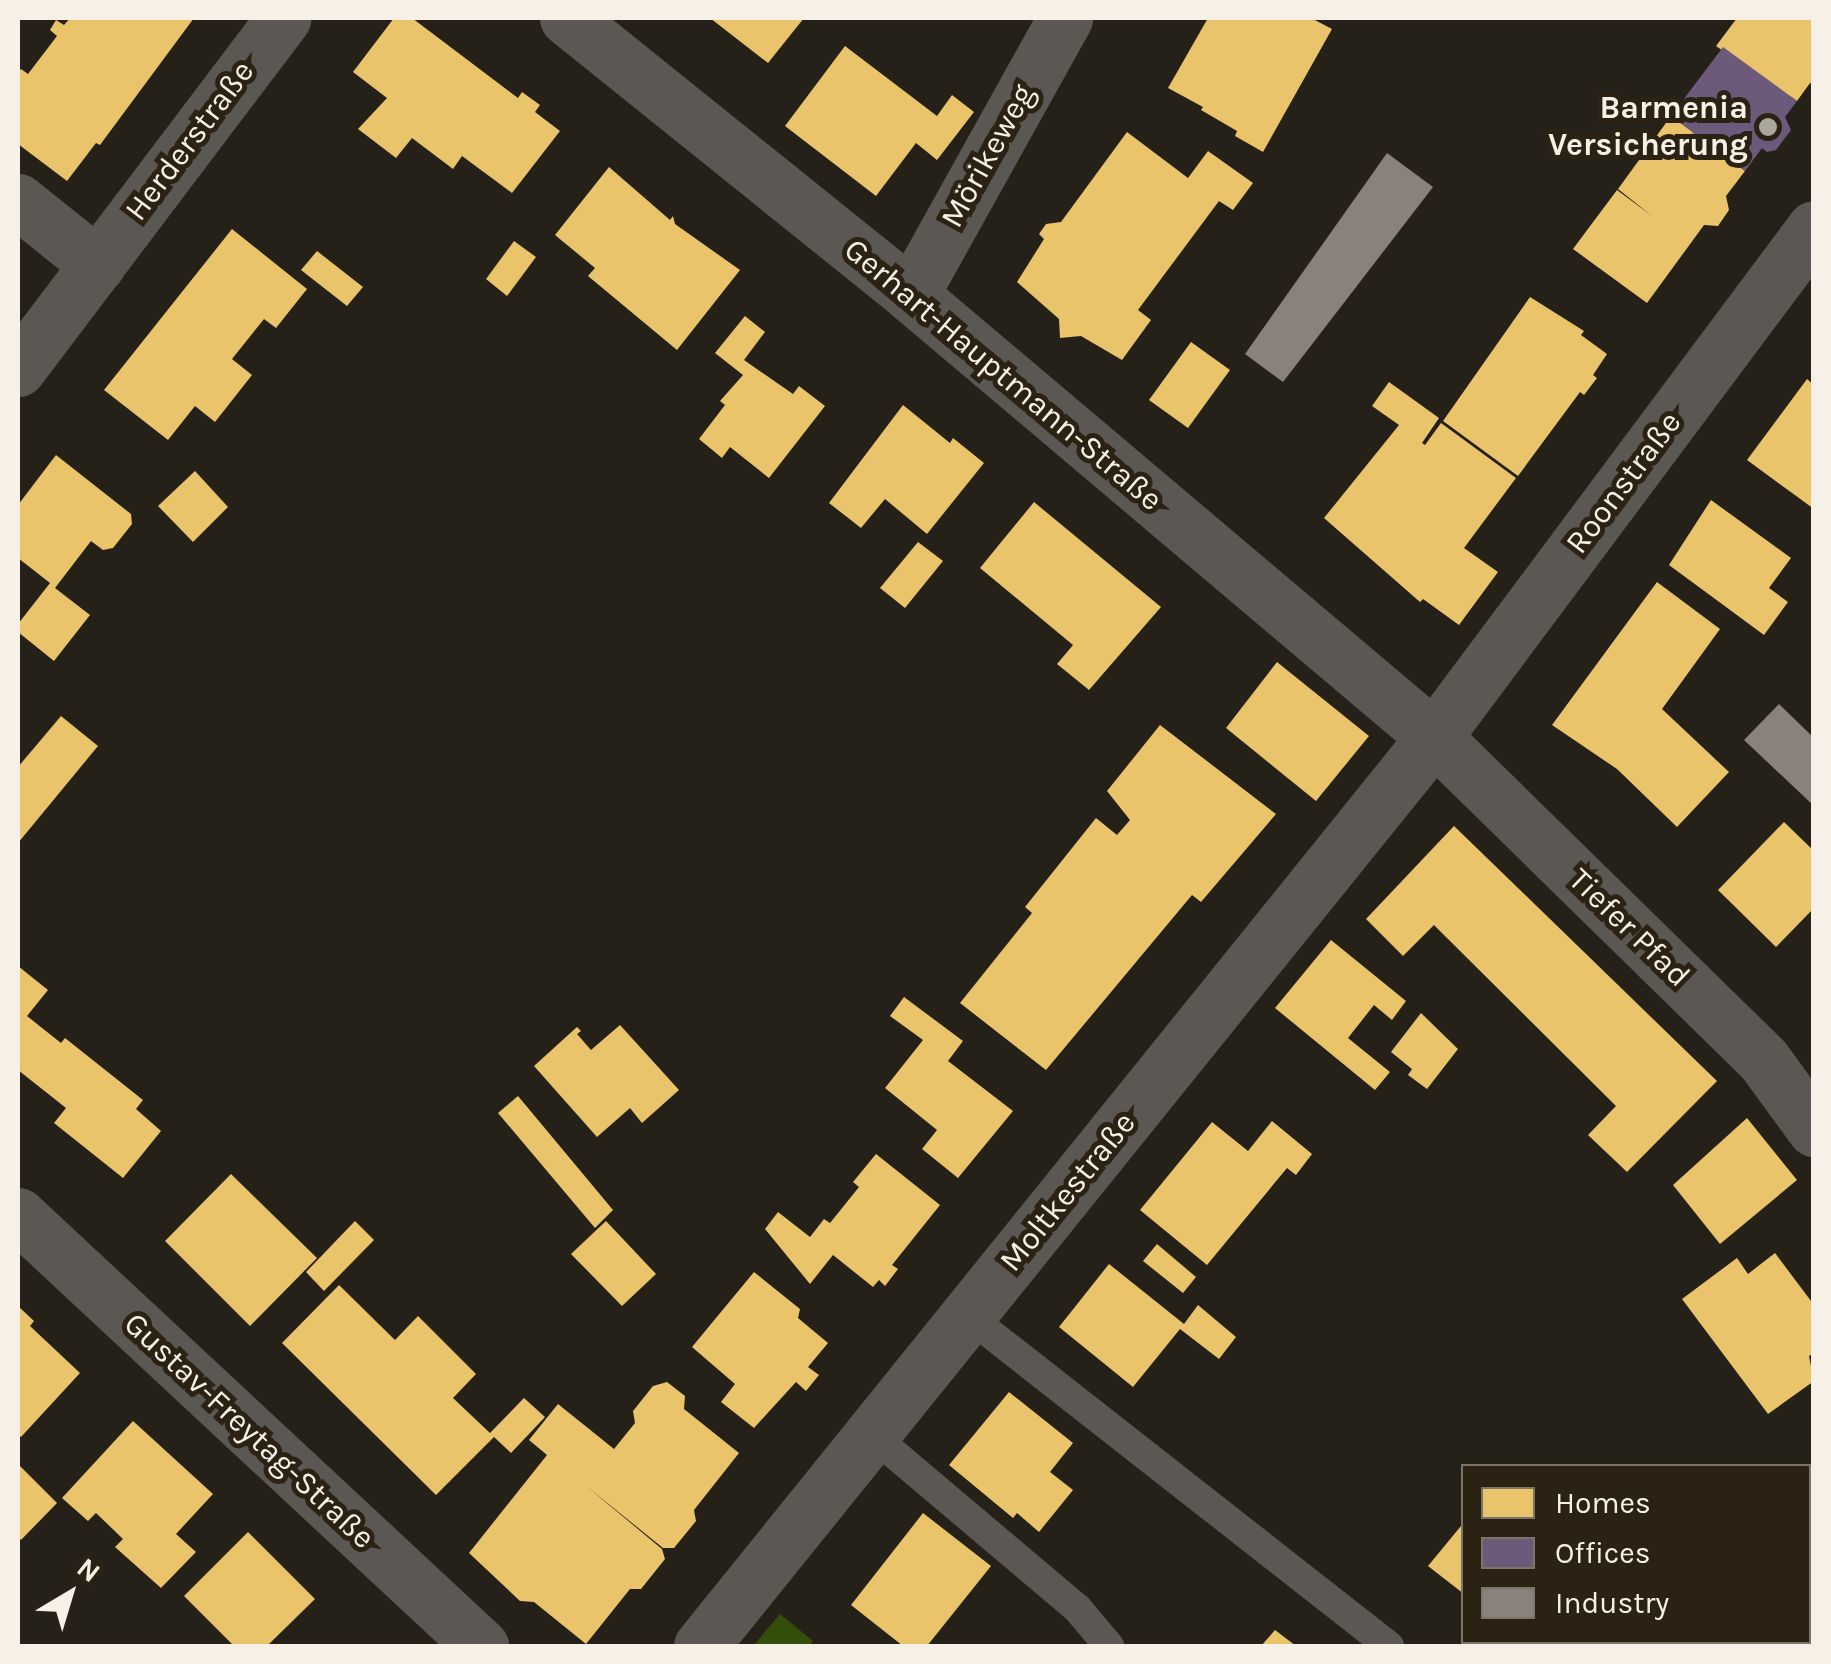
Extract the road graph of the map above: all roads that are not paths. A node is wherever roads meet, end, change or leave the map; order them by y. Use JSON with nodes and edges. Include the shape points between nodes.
{"nodes":[{"id":1,"x":283,"y":18,"type":"edge"},
{"id":2,"x":567,"y":18,"type":"edge"},
{"id":3,"x":1066,"y":18,"type":"edge"},
{"id":4,"x":18,"y":201,"type":"edge"},
{"id":5,"x":1814,"y":228,"type":"edge"},
{"id":6,"x":98,"y":265,"type":"junction"},
{"id":7,"x":911,"y":295,"type":"junction"},
{"id":8,"x":18,"y":368,"type":"edge"},
{"id":9,"x":1434,"y":737,"type":"junction"},
{"id":10,"x":1814,"y":1128,"type":"edge"},
{"id":11,"x":18,"y":1215,"type":"edge"},
{"id":12,"x":968,"y":1316,"type":"junction"},
{"id":13,"x":872,"y":1435,"type":"junction"},
{"id":14,"x":481,"y":1646,"type":"edge"},
{"id":15,"x":701,"y":1646,"type":"edge"},
{"id":16,"x":1109,"y":1646,"type":"edge"},
{"id":17,"x":1389,"y":1646,"type":"edge"}],
"edges":[{"from":1,"to":6,"type":"street","name":"Herderstraße"},
{"from":2,"to":7,"type":"street","name":"Gerhart-Hauptmann-Straße"},
{"from":3,"to":7,"type":"street","name":"Mörikeweg"},
{"from":4,"to":6,"type":"street"},
{"from":5,"to":9,"type":"street","name":"Roonstraße"},
{"from":6,"to":8,"type":"street","name":"Herderstraße"},
{"from":7,"to":9,"type":"street","name":"Gerhart-Hauptmann-Straße"},
{"from":9,"to":10,"type":"street","name":"Tiefer Pfad","via":[[1762,1059]]},
{"from":9,"to":12,"type":"street","name":"Moltkestraße"},
{"from":11,"to":14,"type":"street","name":"Gustav-Freytag-Straße"},
{"from":12,"to":13,"type":"street","name":"Moltkestraße"},
{"from":12,"to":17,"type":"lane"},
{"from":13,"to":15,"type":"street","name":"Moltkestraße"},
{"from":13,"to":16,"type":"lane","via":[[1077,1608]]}]}
